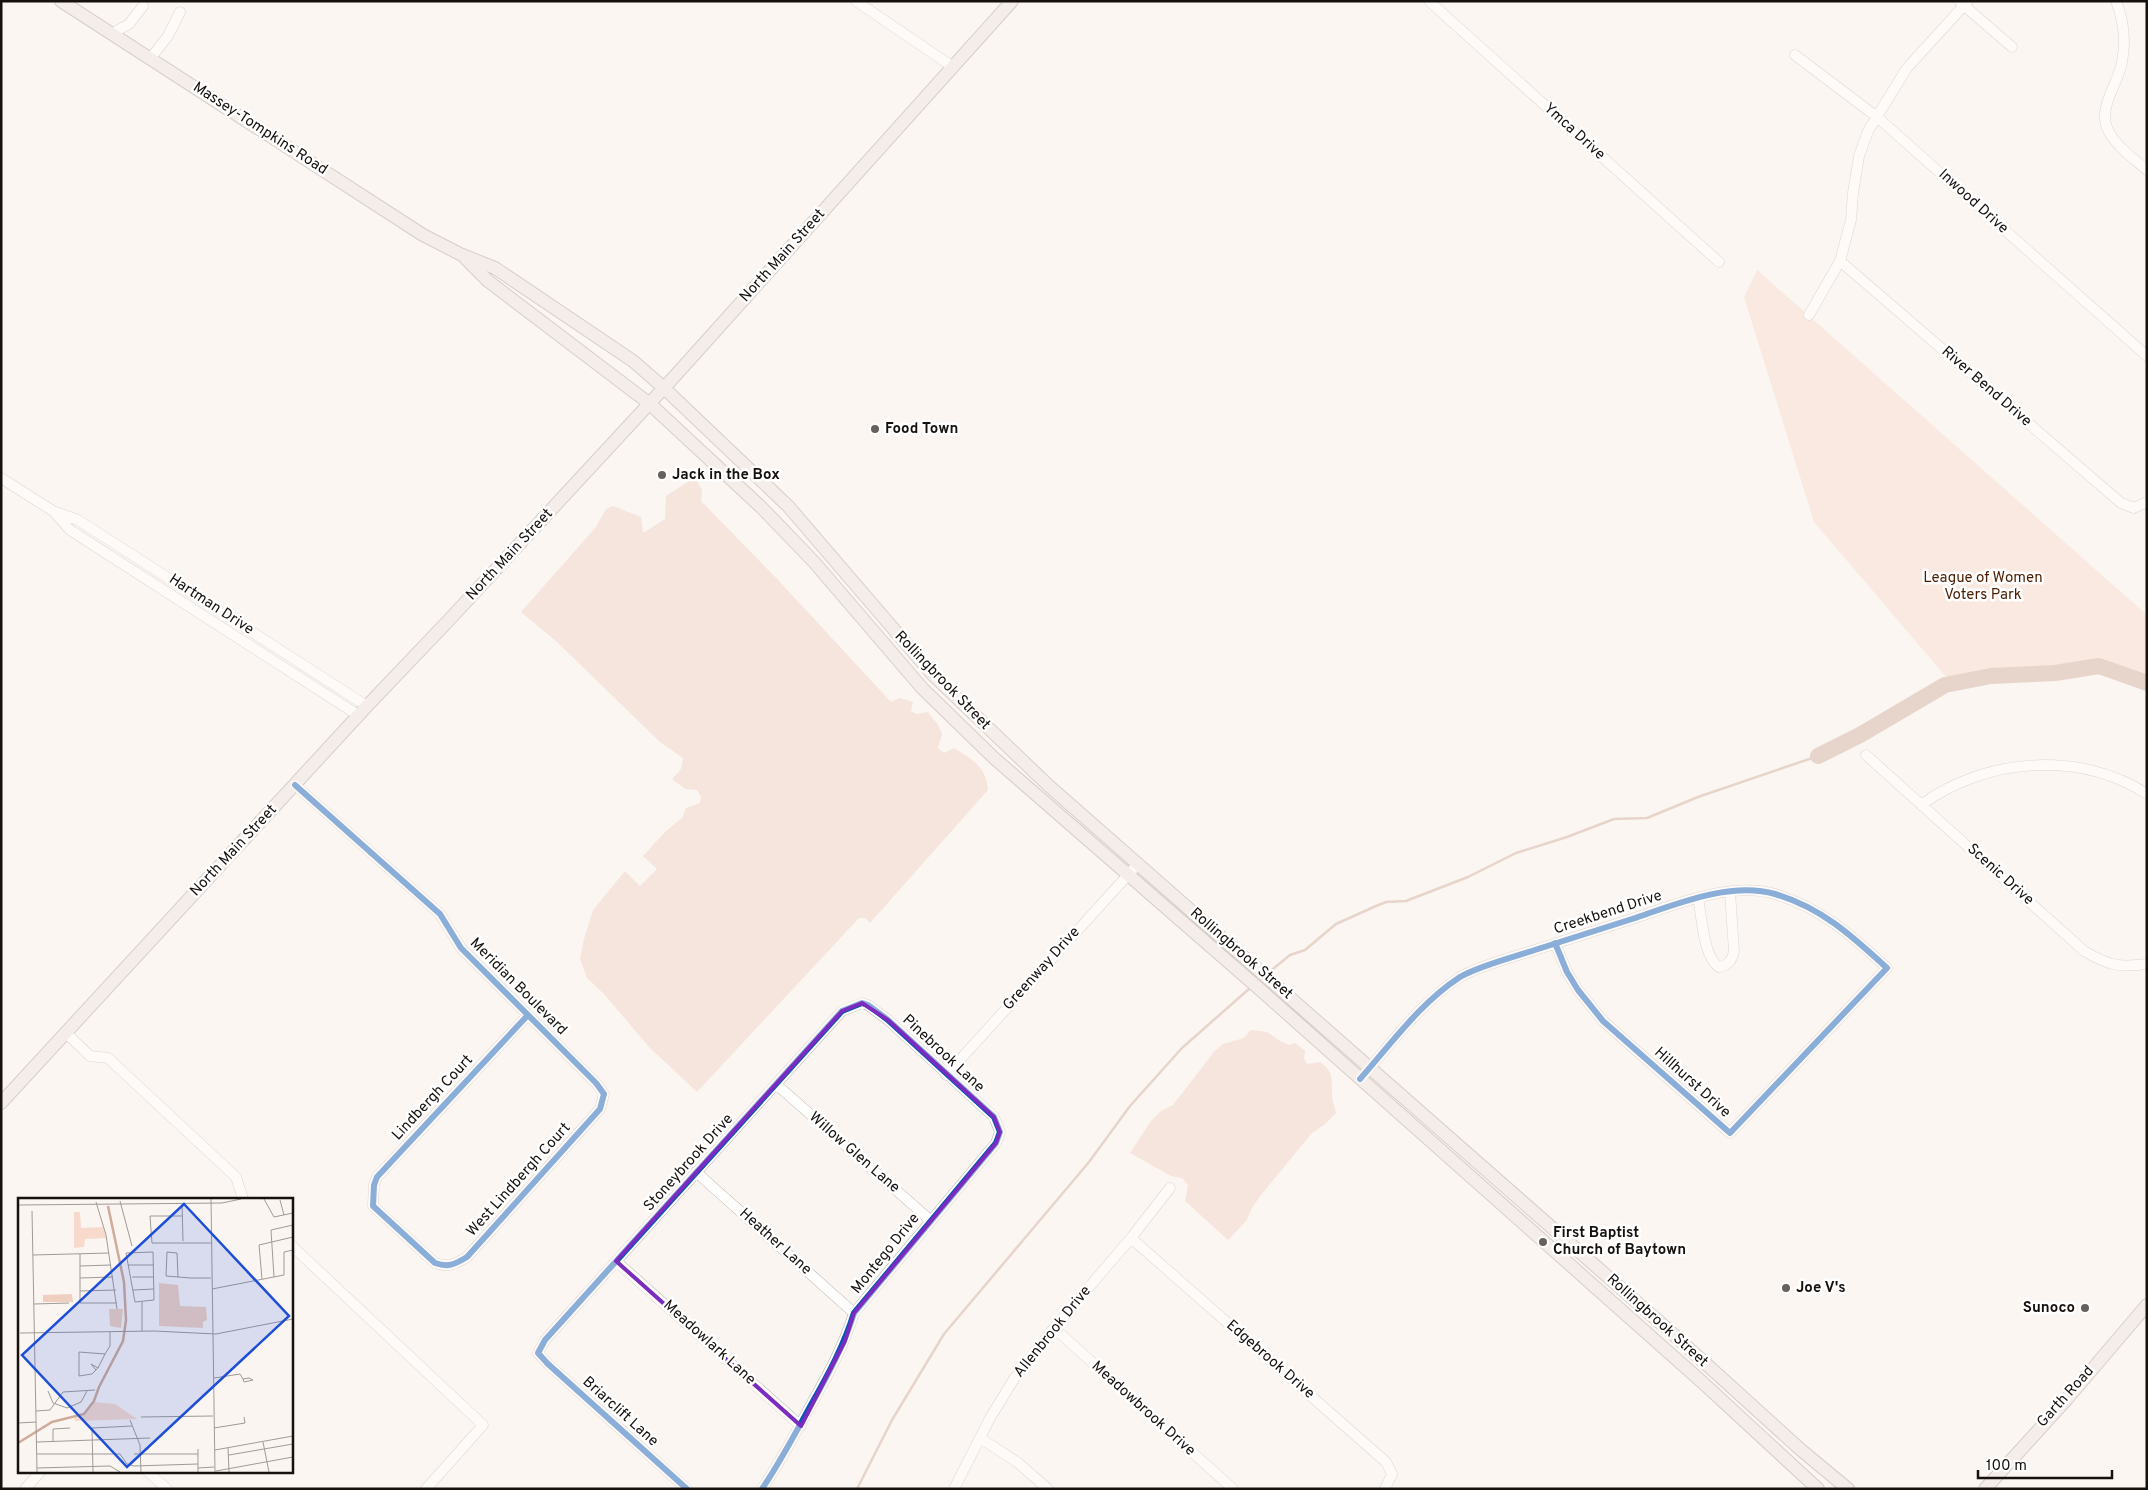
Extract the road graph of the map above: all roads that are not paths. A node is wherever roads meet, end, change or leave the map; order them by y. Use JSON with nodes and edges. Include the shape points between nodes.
{"nodes":[{"id":1,"x":61,"y":1,"type":"edge"},
{"id":2,"x":856,"y":1,"type":"edge"},
{"id":3,"x":1012,"y":1,"type":"edge"},
{"id":4,"x":1430,"y":1,"type":"edge"},
{"id":5,"x":2116,"y":1,"type":"edge"},
{"id":6,"x":1964,"y":3,"type":"edge"},
{"id":7,"x":143,"y":6,"type":"dead end"},
{"id":8,"x":180,"y":12,"type":"dead end"},
{"id":9,"x":110,"y":34,"type":"junction"},
{"id":10,"x":2012,"y":47,"type":"dead end"},
{"id":11,"x":1795,"y":54,"type":"dead end"},
{"id":12,"x":150,"y":59,"type":"junction"},
{"id":13,"x":953,"y":67,"type":"junction"},
{"id":14,"x":1877,"y":117,"type":"junction"},
{"id":15,"x":2147,"y":170,"type":"edge"},
{"id":16,"x":460,"y":254,"type":"junction"},
{"id":17,"x":1840,"y":261,"type":"junction"},
{"id":18,"x":1719,"y":262,"type":"dead end"},
{"id":19,"x":1809,"y":315,"type":"dead end"},
{"id":20,"x":2147,"y":356,"type":"edge"},
{"id":21,"x":664,"y":388,"type":"junction"},
{"id":22,"x":650,"y":404,"type":"junction"},
{"id":23,"x":1,"y":478,"type":"edge"},
{"id":24,"x":2147,"y":502,"type":"edge"},
{"id":25,"x":53,"y":511,"type":"junction"},
{"id":26,"x":153,"y":568,"type":"junction"},
{"id":27,"x":146,"y":579,"type":"junction"},
{"id":28,"x":254,"y":633,"type":"junction"},
{"id":29,"x":247,"y":643,"type":"junction"},
{"id":30,"x":363,"y":710,"type":"junction"},
{"id":31,"x":1866,"y":755,"type":"dead end"},
{"id":32,"x":295,"y":785,"type":"junction"},
{"id":33,"x":2147,"y":794,"type":"edge"},
{"id":34,"x":1921,"y":805,"type":"junction"},
{"id":35,"x":1138,"y":864,"type":"junction"},
{"id":36,"x":1128,"y":874,"type":"junction"},
{"id":37,"x":1730,"y":892,"type":"junction"},
{"id":38,"x":1698,"y":898,"type":"junction"},
{"id":39,"x":1555,"y":944,"type":"junction"},
{"id":40,"x":2147,"y":964,"type":"edge"},
{"id":41,"x":1887,"y":968,"type":"joint"},
{"id":42,"x":868,"y":1005,"type":"joint"},
{"id":43,"x":528,"y":1015,"type":"junction"},
{"id":44,"x":66,"y":1033,"type":"junction"},
{"id":45,"x":1370,"y":1068,"type":"junction"},
{"id":46,"x":946,"y":1075,"type":"junction"},
{"id":47,"x":1360,"y":1079,"type":"junction"},
{"id":48,"x":777,"y":1085,"type":"junction"},
{"id":49,"x":1,"y":1103,"type":"edge"},
{"id":50,"x":600,"y":1109,"type":"joint"},
{"id":51,"x":996,"y":1125,"type":"joint"},
{"id":52,"x":1476,"y":1163,"type":"junction"},
{"id":53,"x":696,"y":1172,"type":"junction"},
{"id":54,"x":1466,"y":1174,"type":"junction"},
{"id":55,"x":1170,"y":1188,"type":"dead end"},
{"id":56,"x":243,"y":1198,"type":"edge"},
{"id":57,"x":930,"y":1220,"type":"junction"},
{"id":58,"x":1131,"y":1238,"type":"junction"},
{"id":59,"x":292,"y":1246,"type":"edge"},
{"id":60,"x":1588,"y":1260,"type":"junction"},
{"id":61,"x":616,"y":1261,"type":"junction"},
{"id":62,"x":454,"y":1265,"type":"joint"},
{"id":63,"x":1576,"y":1272,"type":"junction"},
{"id":64,"x":2147,"y":1305,"type":"edge"},
{"id":65,"x":854,"y":1313,"type":"junction"},
{"id":66,"x":1054,"y":1328,"type":"junction"},
{"id":67,"x":538,"y":1353,"type":"joint"},
{"id":68,"x":801,"y":1426,"type":"junction"},
{"id":69,"x":980,"y":1438,"type":"junction"},
{"id":70,"x":40,"y":1472,"type":"edge"},
{"id":71,"x":148,"y":1472,"type":"edge"},
{"id":72,"x":25,"y":1489,"type":"edge"},
{"id":73,"x":167,"y":1489,"type":"edge"},
{"id":74,"x":426,"y":1489,"type":"edge"},
{"id":75,"x":687,"y":1489,"type":"edge"},
{"id":76,"x":762,"y":1489,"type":"edge"},
{"id":77,"x":954,"y":1489,"type":"edge"},
{"id":78,"x":1048,"y":1489,"type":"edge"},
{"id":79,"x":1233,"y":1489,"type":"edge"},
{"id":80,"x":1385,"y":1489,"type":"edge"},
{"id":81,"x":1818,"y":1489,"type":"edge"},
{"id":82,"x":1848,"y":1489,"type":"edge"},
{"id":83,"x":1985,"y":1489,"type":"edge"}],
"edges":[{"from":1,"to":9,"type":"main road","name":"Massey-Tompkins Road"},
{"from":2,"to":13,"type":"street"},
{"from":3,"to":13,"type":"main road","name":"North Main Street"},
{"from":4,"to":18,"type":"street","name":"Ymca Drive"},
{"from":5,"to":15,"type":"street","via":[[2123,24],[2122,62],[2104,111],[2104,121],[2114,140]]},
{"from":6,"to":10,"type":"street"},
{"from":6,"to":14,"type":"street","via":[[1907,68]]},
{"from":7,"to":9,"type":"street","via":[[128,24]]},
{"from":8,"to":12,"type":"street","via":[[168,36]]},
{"from":9,"to":12,"type":"main road","name":"Massey-Tompkins Road"},
{"from":11,"to":14,"type":"street","name":"Inwood Drive"},
{"from":12,"to":16,"type":"main road","name":"Massey-Tompkins Road","via":[[423,235]]},
{"from":13,"to":21,"type":"main road","name":"North Main Street"},
{"from":14,"to":17,"type":"street","via":[[1859,156],[1851,220]]},
{"from":14,"to":20,"type":"street","name":"Inwood Drive"},
{"from":16,"to":21,"type":"main road","name":"Massey-Tompkins Road","via":[[495,268],[574,319],[633,361]]},
{"from":16,"to":22,"type":"main road","name":"Massey-Tompkins Road","via":[[488,281]]},
{"from":17,"to":19,"type":"street"},
{"from":17,"to":24,"type":"street","name":"River Bend Drive","via":[[2121,503],[2134,508]]},
{"from":21,"to":22,"type":"main road","name":"North Main Street"},
{"from":21,"to":35,"type":"main road","name":"Rollingbrook Street","via":[[788,506],[933,676],[1048,786]]},
{"from":22,"to":30,"type":"main road","name":"North Main Street"},
{"from":22,"to":36,"type":"main road","name":"Rollingbrook Street","via":[[762,508],[814,562],[922,688],[994,758]]},
{"from":23,"to":25,"type":"street","name":"Hartman Drive"},
{"from":25,"to":26,"type":"street","name":"Hartman Drive","via":[[78,520]]},
{"from":25,"to":27,"type":"street","name":"Hartman Drive","via":[[70,530]]},
{"from":26,"to":27,"type":"street"},
{"from":26,"to":28,"type":"street","name":"Hartman Drive"},
{"from":27,"to":29,"type":"street","name":"Hartman Drive"},
{"from":28,"to":29,"type":"street"},
{"from":28,"to":30,"type":"street","name":"Hartman Drive"},
{"from":29,"to":30,"type":"street","name":"Hartman Drive"},
{"from":30,"to":32,"type":"main road","name":"North Main Street"},
{"from":31,"to":34,"type":"street","name":"Scenic Drive"},
{"from":32,"to":43,"type":"street","name":"Meridian Boulevard","via":[[440,914],[461,948]]},
{"from":32,"to":44,"type":"main road","name":"North Main Street"},
{"from":33,"to":34,"type":"street","via":[[2121,780],[2092,772],[2039,765],[1971,777]]},
{"from":34,"to":40,"type":"street","name":"Scenic Drive","via":[[2084,951],[2117,966]]},
{"from":35,"to":36,"type":"street","name":"Greenway Drive"},
{"from":35,"to":45,"type":"main road","name":"Rollingbrook Street"},
{"from":36,"to":46,"type":"street","name":"Greenway Drive"},
{"from":36,"to":47,"type":"main road","name":"Rollingbrook Street"},
{"from":37,"to":38,"type":"street","name":"Creekbend Drive"},
{"from":37,"to":38,"type":"street","via":[[1734,951],[1726,966],[1719,967],[1709,955]]},
{"from":37,"to":41,"type":"street","name":"Creekbend Drive","via":[[1751,890],[1775,894],[1821,913],[1847,931]]},
{"from":38,"to":39,"type":"street","name":"Creekbend Drive"},
{"from":39,"to":41,"type":"street","name":"Hillhurst Drive","via":[[1578,990],[1603,1020],[1730,1133]]},
{"from":39,"to":45,"type":"street","name":"Creekbend Drive","via":[[1462,976],[1422,1008]]},
{"from":42,"to":46,"type":"street","name":"Pinebrook Lane"},
{"from":42,"to":48,"type":"street","name":"Stoneybrook Drive","via":[[862,1003],[842,1011]]},
{"from":43,"to":50,"type":"street","name":"Meridian Boulevard","via":[[596,1083],[604,1094]]},
{"from":43,"to":62,"type":"street","name":"Lindbergh Court","via":[[374,1184],[373,1206],[435,1263]]},
{"from":44,"to":49,"type":"main road","name":"North Main Street"},
{"from":44,"to":56,"type":"street","via":[[90,1056],[108,1058],[208,1151],[236,1178]]},
{"from":45,"to":47,"type":"street","name":"Creekbend Drive"},
{"from":45,"to":52,"type":"main road","name":"Rollingbrook Street"},
{"from":46,"to":51,"type":"street","name":"Pinebrook Lane","via":[[994,1117]]},
{"from":47,"to":54,"type":"main road","name":"Rollingbrook Street"},
{"from":48,"to":53,"type":"street","name":"Stoneybrook Drive"},
{"from":48,"to":57,"type":"street","name":"Willow Glen Lane"},
{"from":50,"to":62,"type":"street","name":"West Lindbergh Court","via":[[467,1257]]},
{"from":51,"to":57,"type":"street","name":"Montego Drive","via":[[1000,1132],[996,1143]]},
{"from":52,"to":54,"type":"main road"},
{"from":52,"to":60,"type":"main road","name":"Rollingbrook Street"},
{"from":53,"to":61,"type":"street","name":"Stoneybrook Drive"},
{"from":53,"to":65,"type":"street","name":"Heather Lane"},
{"from":54,"to":63,"type":"main road","name":"Rollingbrook Street"},
{"from":55,"to":58,"type":"street","name":"Allenbrook Drive"},
{"from":57,"to":65,"type":"street","name":"Montego Drive"},
{"from":58,"to":66,"type":"street","name":"Allenbrook Drive"},
{"from":58,"to":80,"type":"street","name":"Edgebrook Drive","via":[[1386,1462],[1392,1474]]},
{"from":59,"to":74,"type":"street","via":[[484,1425]]},
{"from":60,"to":63,"type":"main road"},
{"from":60,"to":82,"type":"main road","name":"Rollingbrook Street"},
{"from":61,"to":67,"type":"street","name":"Stoneybrook Drive","via":[[545,1340]]},
{"from":61,"to":68,"type":"street","name":"Meadowlark Lane"},
{"from":63,"to":81,"type":"main road","name":"Rollingbrook Street"},
{"from":64,"to":83,"type":"main road","name":"Garth Road"},
{"from":65,"to":68,"type":"street","name":"Montego Drive","via":[[845,1341]]},
{"from":66,"to":69,"type":"street","name":"Allenbrook Drive","via":[[1014,1378]]},
{"from":66,"to":79,"type":"street","name":"Meadowbrook Drive"},
{"from":67,"to":75,"type":"street","name":"Briarclift Lane"},
{"from":68,"to":76,"type":"street","name":"Montego Drive"},
{"from":69,"to":77,"type":"street","name":"Allenbrook Drive"},
{"from":69,"to":78,"type":"street","via":[[1018,1462]]},
{"from":70,"to":72,"type":"street"},
{"from":71,"to":73,"type":"street"}]}
